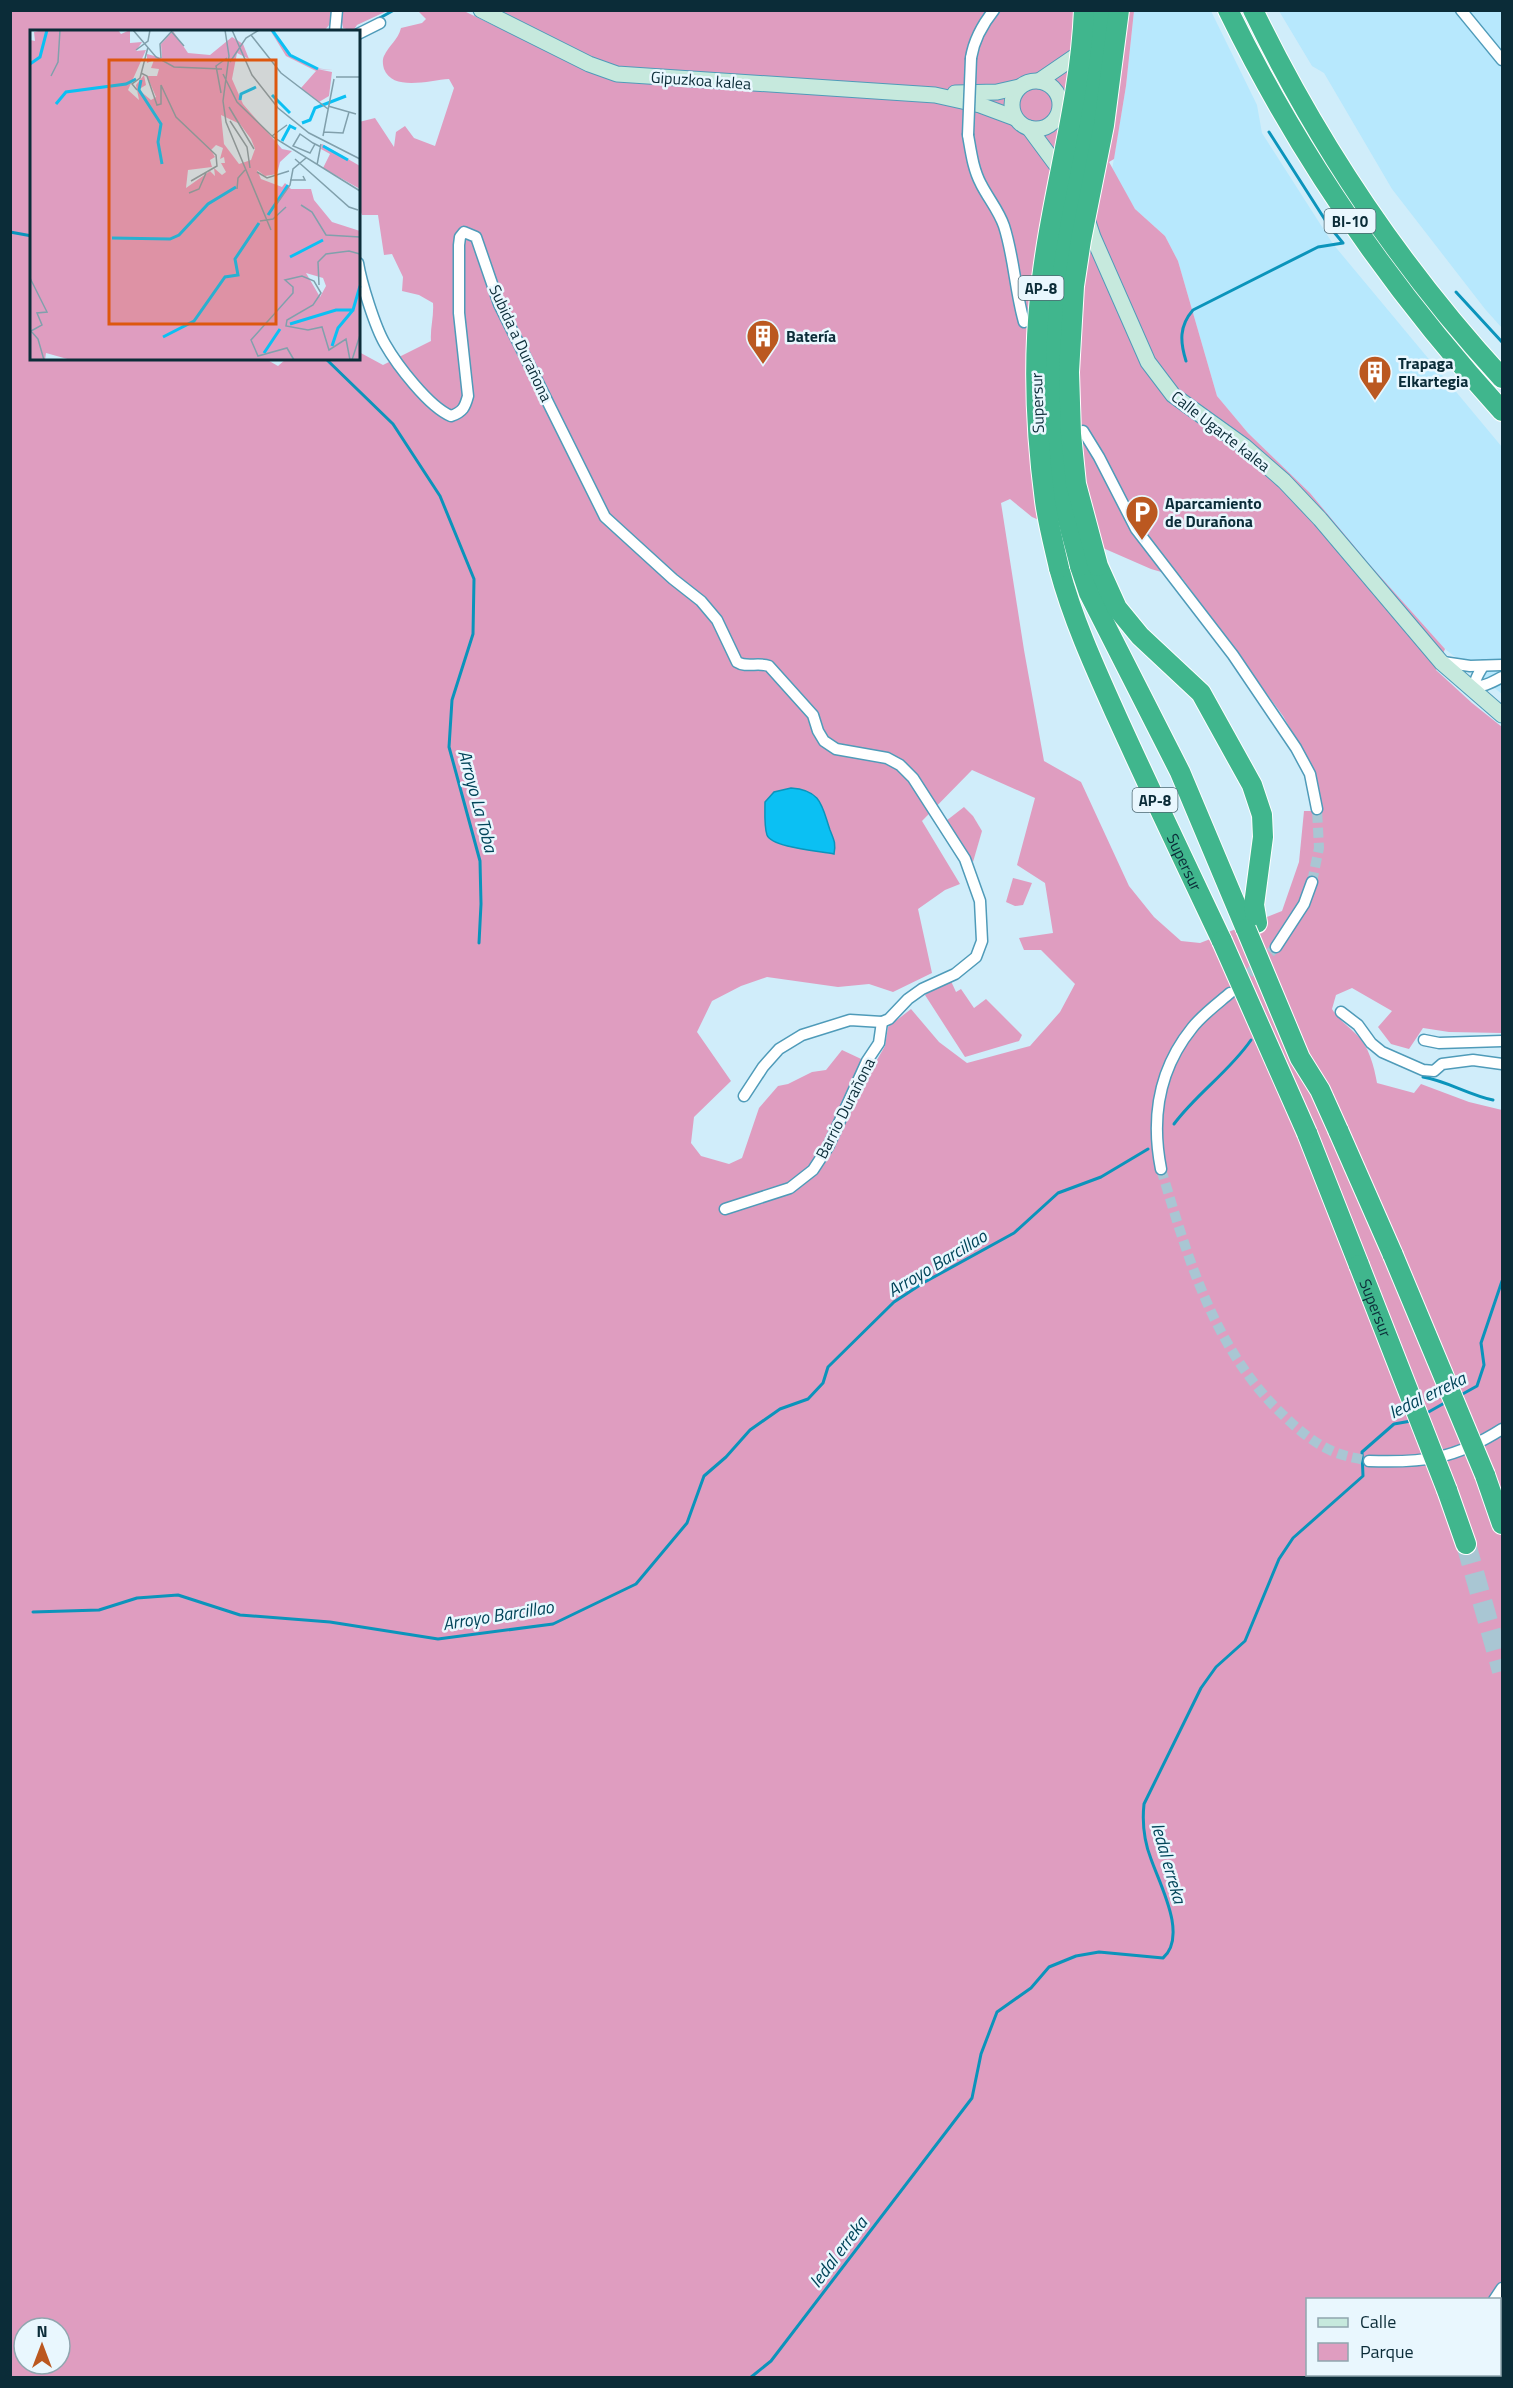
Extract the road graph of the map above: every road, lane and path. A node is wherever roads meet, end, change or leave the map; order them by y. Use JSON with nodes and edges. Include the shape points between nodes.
{"nodes":[{"id":1,"x":337,"y":10,"type":"edge"},
{"id":2,"x":481,"y":10,"type":"edge"},
{"id":3,"x":994,"y":10,"type":"edge"},
{"id":4,"x":1084,"y":10,"type":"edge"},
{"id":5,"x":1102,"y":10,"type":"edge"},
{"id":6,"x":1108,"y":10,"type":"edge"},
{"id":7,"x":1119,"y":10,"type":"edge"},
{"id":8,"x":1228,"y":10,"type":"edge"},
{"id":9,"x":1253,"y":10,"type":"edge"},
{"id":10,"x":1461,"y":10,"type":"edge"},
{"id":11,"x":380,"y":23,"type":"dead end"},
{"id":12,"x":335,"y":30,"type":"edge"},
{"id":13,"x":360,"y":33,"type":"edge"},
{"id":14,"x":1080,"y":53,"type":"junction"},
{"id":15,"x":1503,"y":60,"type":"edge"},
{"id":16,"x":1039,"y":81,"type":"junction"},
{"id":17,"x":1019,"y":87,"type":"junction"},
{"id":18,"x":935,"y":96,"type":"junction"},
{"id":19,"x":1059,"y":109,"type":"junction"},
{"id":20,"x":1015,"y":118,"type":"junction"},
{"id":21,"x":1029,"y":129,"type":"junction"},
{"id":22,"x":1068,"y":180,"type":"junction"},
{"id":23,"x":360,"y":269,"type":"edge"},
{"id":24,"x":1024,"y":322,"type":"dead end"},
{"id":25,"x":1503,"y":378,"type":"edge"},
{"id":26,"x":1503,"y":411,"type":"edge"},
{"id":27,"x":1083,"y":431,"type":"dead end"},
{"id":28,"x":1089,"y":566,"type":"junction"},
{"id":29,"x":680,"y":570,"type":"dead end"},
{"id":30,"x":673,"y":579,"type":"junction"},
{"id":31,"x":1445,"y":666,"type":"junction"},
{"id":32,"x":1493,"y":666,"type":"edge"},
{"id":33,"x":1502,"y":679,"type":"edge"},
{"id":34,"x":1475,"y":687,"type":"junction"},
{"id":35,"x":1501,"y":713,"type":"edge"},
{"id":36,"x":1317,"y":809,"type":"tunnel mouth"},
{"id":37,"x":1312,"y":882,"type":"tunnel mouth"},
{"id":38,"x":1251,"y":926,"type":"junction"},
{"id":39,"x":1276,"y":947,"type":"tunnel mouth"},
{"id":40,"x":1230,"y":993,"type":"tunnel mouth"},
{"id":41,"x":1341,"y":1012,"type":"dead end"},
{"id":42,"x":882,"y":1022,"type":"junction"},
{"id":43,"x":1424,"y":1040,"type":"dead end"},
{"id":44,"x":1503,"y":1041,"type":"edge"},
{"id":45,"x":1503,"y":1064,"type":"edge"},
{"id":46,"x":744,"y":1096,"type":"dead end"},
{"id":47,"x":1161,"y":1168,"type":"tunnel mouth"},
{"id":48,"x":725,"y":1209,"type":"dead end"},
{"id":49,"x":1503,"y":1429,"type":"edge"},
{"id":50,"x":1369,"y":1461,"type":"tunnel mouth"},
{"id":51,"x":1503,"y":1524,"type":"edge"},
{"id":52,"x":1466,"y":1544,"type":"tunnel mouth"}],
"edges":[{"from":1,"to":12,"type":"street"},
{"from":2,"to":18,"type":"street","name":"Gipuzkoa kalea","via":[[616,74]]},
{"from":3,"to":24,"type":"street","bridge":true,"via":[[980,30],[971,57],[968,135],[972,162],[1003,223]]},
{"from":4,"to":52,"type":"highway","name":"Supersur","number":"AP-8","bridge":true,"via":[[1078,74],[1040,296],[1035,374],[1045,503],[1059,568],[1072,615],[1307,1133]]},
{"from":5,"to":28,"type":"highway","name":"Supersur","number":"AP-8","bridge":true,"via":[[1095,76],[1058,292],[1052,374],[1064,501]]},
{"from":6,"to":14,"type":"street"},
{"from":7,"to":28,"type":"highway","number":"AP-8","bridge":true,"via":[[1104,125],[1074,286],[1069,372],[1076,484]]},
{"from":8,"to":26,"type":"highway","number":"BI-10","via":[[1298,141],[1359,235],[1431,329]]},
{"from":9,"to":25,"type":"highway","number":"BI-10","via":[[1308,115],[1372,214],[1448,315]]},
{"from":10,"to":15,"type":"street"},
{"from":11,"to":13,"type":"street"},
{"from":14,"to":16,"type":"street"},
{"from":14,"to":19,"type":"street"},
{"from":16,"to":17,"type":"street"},
{"from":16,"to":19,"type":"street","via":[[1053,88]]},
{"from":17,"to":18,"type":"street"},
{"from":17,"to":20,"type":"street","via":[[1012,101]]},
{"from":18,"to":20,"type":"street","via":[[980,105]]},
{"from":19,"to":21,"type":"street","via":[[1046,127]]},
{"from":19,"to":22,"type":"street"},
{"from":20,"to":21,"type":"street"},
{"from":21,"to":22,"type":"street","name":"Calle Ugarte kalea"},
{"from":22,"to":31,"type":"street","name":"Calle Ugarte kalea","via":[[1158,378],[1173,395],[1244,446],[1296,492]]},
{"from":23,"to":30,"type":"street","name":"Subida a Durañona","via":[[384,343],[435,406],[451,416],[465,407],[468,396],[459,313],[460,237],[464,232],[476,237],[500,304],[604,517]]},
{"from":27,"to":36,"type":"street","via":[[1136,529],[1233,655],[1296,748],[1310,774]]},
{"from":28,"to":38,"type":"highway","name":"Supersur","number":"AP-8","via":[[1089,593],[1180,772]]},
{"from":28,"to":38,"type":"highway","number":"AP-8","via":[[1140,636],[1201,693],[1252,785],[1262,815],[1263,837]]},
{"from":29,"to":30,"type":"street"},
{"from":30,"to":42,"type":"street","name":"Subida a Durañona","via":[[717,620],[737,662],[769,666],[813,715],[824,741],[836,749],[887,758],[900,765],[913,778],[965,859],[980,901],[982,941],[976,957],[955,974],[922,989]]},
{"from":31,"to":32,"type":"street"},
{"from":31,"to":34,"type":"street"},
{"from":31,"to":35,"type":"street","name":"Calle Ugarte kalea"},
{"from":32,"to":33,"type":"street"},
{"from":32,"to":34,"type":"street","via":[[1475,681]]},
{"from":33,"to":34,"type":"street"},
{"from":34,"to":35,"type":"street"},
{"from":37,"to":39,"type":"street","via":[[1304,904]]},
{"from":38,"to":51,"type":"highway","number":"AP-8","bridge":true,"via":[[1311,1055],[1320,1090],[1393,1255]]},
{"from":40,"to":47,"type":"street","via":[[1192,1027],[1165,1074],[1156,1123]]},
{"from":41,"to":45,"type":"street","via":[[1382,1052],[1423,1070],[1434,1071],[1442,1064],[1473,1060]]},
{"from":42,"to":46,"type":"street","via":[[850,1020],[802,1035],[779,1049]]},
{"from":42,"to":48,"type":"street","name":"Barrio Durañona","via":[[879,1043],[813,1170],[790,1188]]},
{"from":43,"to":44,"type":"street"},
{"from":49,"to":50,"type":"street","via":[[1482,1442],[1437,1459],[1408,1463]]}]}
